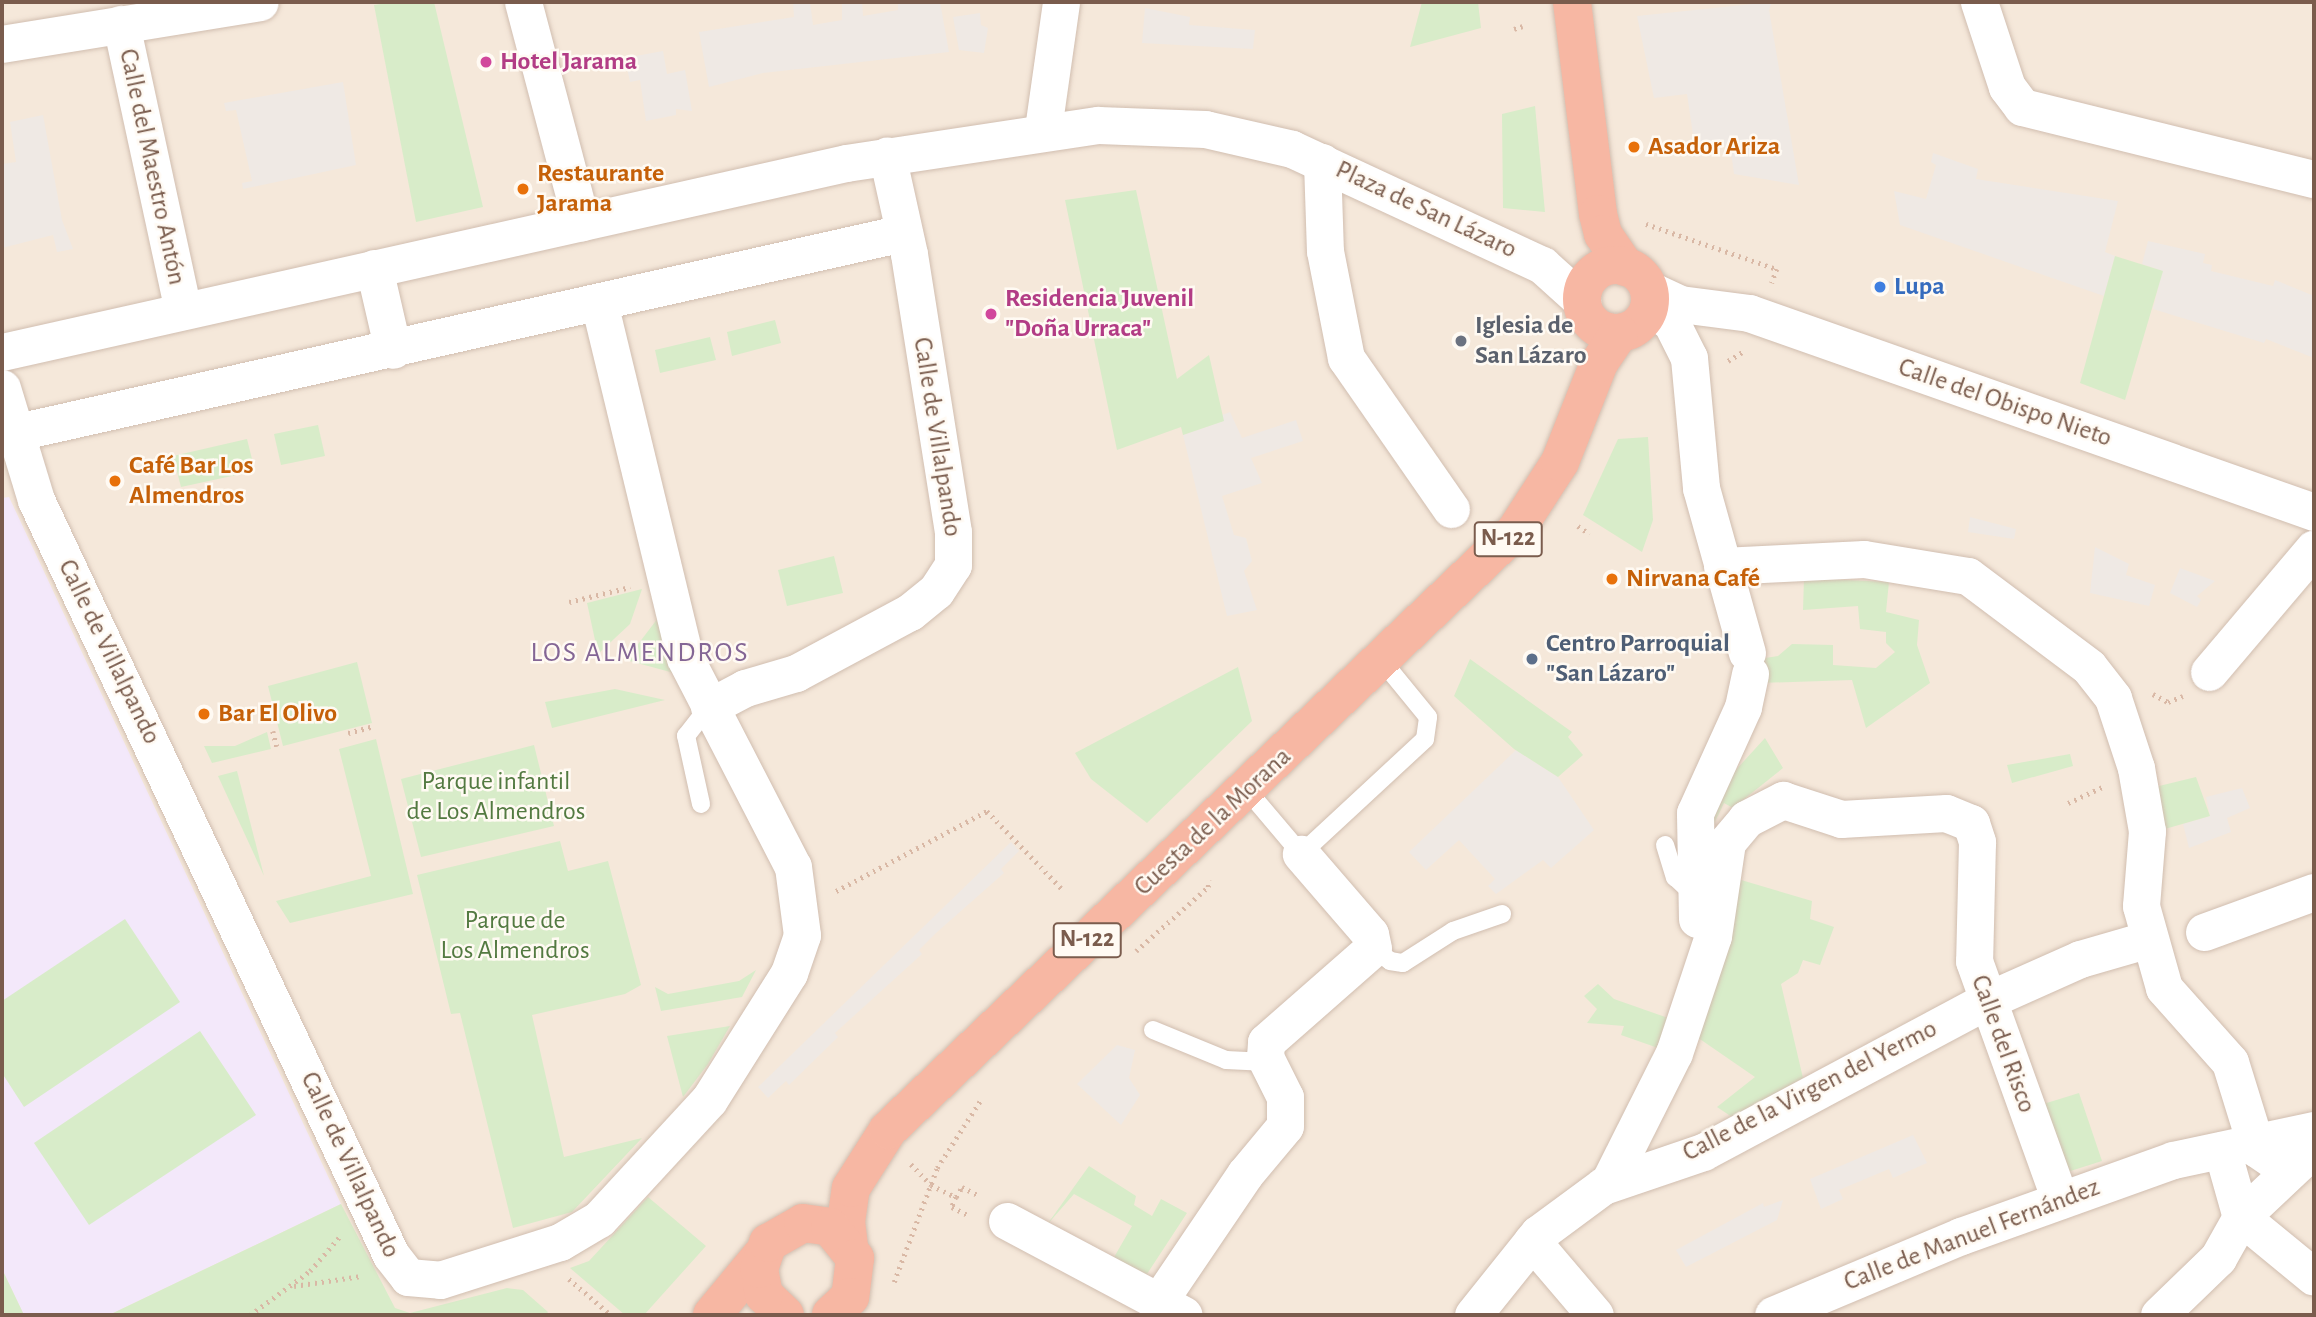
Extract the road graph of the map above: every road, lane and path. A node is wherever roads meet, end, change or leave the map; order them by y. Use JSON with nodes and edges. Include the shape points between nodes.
{"nodes":[{"id":1,"x":260,"y":2,"type":"edge"},
{"id":2,"x":523,"y":2,"type":"edge"},
{"id":3,"x":1061,"y":2,"type":"edge"},
{"id":4,"x":1572,"y":2,"type":"edge"},
{"id":5,"x":1979,"y":2,"type":"edge"},
{"id":6,"x":121,"y":24,"type":"junction"},
{"id":7,"x":1523,"y":26,"type":"dead end"},
{"id":8,"x":1514,"y":29,"type":"dead end"},
{"id":9,"x":2,"y":44,"type":"edge"},
{"id":10,"x":1043,"y":129,"type":"junction"},
{"id":11,"x":887,"y":155,"type":"junction"},
{"id":12,"x":1322,"y":162,"type":"junction"},
{"id":13,"x":2314,"y":178,"type":"edge"},
{"id":14,"x":581,"y":222,"type":"junction"},
{"id":15,"x":902,"y":233,"type":"junction"},
{"id":16,"x":374,"y":268,"type":"junction"},
{"id":17,"x":1620,"y":302,"type":"junction"},
{"id":18,"x":599,"y":303,"type":"junction"},
{"id":19,"x":1702,"y":307,"type":"junction"},
{"id":20,"x":183,"y":310,"type":"junction"},
{"id":21,"x":393,"y":350,"type":"junction"},
{"id":22,"x":2,"y":352,"type":"edge"},
{"id":23,"x":2,"y":387,"type":"edge"},
{"id":24,"x":1694,"y":394,"type":"junction"},
{"id":25,"x":13,"y":433,"type":"junction"},
{"id":26,"x":1451,"y":509,"type":"dead end"},
{"id":27,"x":2314,"y":512,"type":"edge"},
{"id":28,"x":1578,"y":526,"type":"dead end"},
{"id":29,"x":1590,"y":534,"type":"dead end"},
{"id":30,"x":2314,"y":548,"type":"edge"},
{"id":31,"x":1722,"y":566,"type":"junction"},
{"id":32,"x":665,"y":578,"type":"junction"},
{"id":33,"x":569,"y":602,"type":"dead end"},
{"id":34,"x":1383,"y":662,"type":"junction"},
{"id":35,"x":2209,"y":672,"type":"joint"},
{"id":36,"x":2149,"y":692,"type":"dead end"},
{"id":37,"x":709,"y":707,"type":"junction"},
{"id":38,"x":371,"y":727,"type":"dead end"},
{"id":39,"x":273,"y":731,"type":"dead end"},
{"id":40,"x":348,"y":733,"type":"dead end"},
{"id":41,"x":277,"y":747,"type":"dead end"},
{"id":42,"x":2110,"y":784,"type":"dead end"},
{"id":43,"x":1247,"y":790,"type":"junction"},
{"id":44,"x":2068,"y":803,"type":"dead end"},
{"id":45,"x":701,"y":804,"type":"dead end"},
{"id":46,"x":1665,"y":845,"type":"dead end"},
{"id":47,"x":1301,"y":854,"type":"junction"},
{"id":48,"x":1209,"y":876,"type":"dead end"},
{"id":49,"x":1062,"y":889,"type":"dead end"},
{"id":50,"x":2314,"y":892,"type":"edge"},
{"id":51,"x":1694,"y":895,"type":"junction"},
{"id":52,"x":803,"y":909,"type":"junction"},
{"id":53,"x":1502,"y":914,"type":"dead end"},
{"id":54,"x":1714,"y":931,"type":"junction"},
{"id":55,"x":2204,"y":932,"type":"dead end"},
{"id":56,"x":2148,"y":939,"type":"junction"},
{"id":57,"x":1373,"y":947,"type":"junction"},
{"id":58,"x":1124,"y":956,"type":"dead end"},
{"id":59,"x":1988,"y":1000,"type":"junction"},
{"id":60,"x":1153,"y":1030,"type":"dead end"},
{"id":61,"x":1267,"y":1062,"type":"junction"},
{"id":62,"x":985,"y":1092,"type":"dead end"},
{"id":63,"x":2314,"y":1130,"type":"edge"},
{"id":64,"x":874,"y":1148,"type":"junction"},
{"id":65,"x":2239,"y":1148,"type":"junction"},
{"id":66,"x":2306,"y":1156,"type":"edge"},
{"id":67,"x":1609,"y":1182,"type":"junction"},
{"id":68,"x":931,"y":1185,"type":"junction"},
{"id":69,"x":965,"y":1189,"type":"dead end"},
{"id":70,"x":957,"y":1197,"type":"junction"},
{"id":71,"x":364,"y":1199,"type":"junction"},
{"id":72,"x":2060,"y":1200,"type":"junction"},
{"id":73,"x":956,"y":1209,"type":"dead end"},
{"id":74,"x":2241,"y":1217,"type":"junction"},
{"id":75,"x":1007,"y":1222,"type":"dead end"},
{"id":76,"x":803,"y":1223,"type":"junction"},
{"id":77,"x":1532,"y":1241,"type":"junction"},
{"id":78,"x":849,"y":1246,"type":"junction"},
{"id":79,"x":761,"y":1256,"type":"junction"},
{"id":80,"x":564,"y":1275,"type":"dead end"},
{"id":81,"x":408,"y":1277,"type":"junction"},
{"id":82,"x":2314,"y":1277,"type":"edge"},
{"id":83,"x":290,"y":1287,"type":"junction"},
{"id":84,"x":892,"y":1289,"type":"dead end"},
{"id":85,"x":1171,"y":1308,"type":"edge"},
{"id":86,"x":779,"y":1310,"type":"edge"},
{"id":87,"x":716,"y":1312,"type":"edge"},
{"id":88,"x":250,"y":1315,"type":"edge"},
{"id":89,"x":611,"y":1315,"type":"edge"},
{"id":90,"x":831,"y":1315,"type":"edge"},
{"id":91,"x":1473,"y":1315,"type":"edge"},
{"id":92,"x":1595,"y":1315,"type":"edge"},
{"id":93,"x":1773,"y":1315,"type":"edge"},
{"id":94,"x":2159,"y":1315,"type":"edge"}],
"edges":[{"from":1,"to":6,"type":"street"},
{"from":2,"to":14,"type":"street"},
{"from":3,"to":10,"type":"street"},
{"from":4,"to":17,"type":"highway","via":[[1598,214]]},
{"from":5,"to":13,"type":"street","via":[[2007,86],[2022,107]]},
{"from":6,"to":9,"type":"street"},
{"from":6,"to":20,"type":"street","name":"Calle del Maestro Antón"},
{"from":7,"to":8,"type":"path"},
{"from":10,"to":11,"type":"street"},
{"from":10,"to":12,"type":"street","via":[[1133,124],[1205,129],[1262,139]]},
{"from":11,"to":14,"type":"street"},
{"from":11,"to":15,"type":"street","name":"Calle de Villalpando"},
{"from":12,"to":17,"type":"street","name":"Plaza de San Lázaro"},
{"from":12,"to":26,"type":"street","name":"Plaza de San Lázaro","via":[[1325,251],[1346,358]]},
{"from":14,"to":16,"type":"street"},
{"from":15,"to":18,"type":"street"},
{"from":15,"to":37,"type":"street","name":"Calle de Villalpando","via":[[953,532],[953,565],[936,591],[910,612],[796,673],[745,688]]},
{"from":16,"to":20,"type":"street"},
{"from":16,"to":21,"type":"street"},
{"from":17,"to":19,"type":"street","name":"Calle del Obispo Nieto"},
{"from":17,"to":24,"type":"street","via":[[1681,337]]},
{"from":17,"to":34,"type":"highway","name":"Cuesta de la Morana","number":"N-122","via":[[1570,442],[1534,507]]},
{"from":18,"to":21,"type":"street"},
{"from":18,"to":32,"type":"street","name":"Calle de Villalpando"},
{"from":19,"to":24,"type":"street"},
{"from":19,"to":27,"type":"street","name":"Calle del Obispo Nieto","via":[[1749,313]]},
{"from":20,"to":22,"type":"street"},
{"from":21,"to":25,"type":"street"},
{"from":23,"to":25,"type":"street","name":"Calle de Villalpando"},
{"from":24,"to":31,"type":"street","via":[[1701,488]]},
{"from":25,"to":71,"type":"street","name":"Calle de Villalpando","via":[[36,500]]},
{"from":28,"to":29,"type":"path"},
{"from":30,"to":35,"type":"street"},
{"from":31,"to":51,"type":"street","via":[[1748,663],[1743,707],[1695,813]]},
{"from":31,"to":56,"type":"street","via":[[1864,559],[1930,574],[1968,576],[2079,658],[2113,698],[2128,736],[2146,825],[2141,906]]},
{"from":32,"to":33,"type":"path"},
{"from":32,"to":37,"type":"street","name":"Calle de Villalpando","via":[[685,658]]},
{"from":34,"to":43,"type":"highway","name":"Cuesta de la Morana","number":"N-122"},
{"from":34,"to":47,"type":"lane","via":[[1425,711],[1429,732]]},
{"from":35,"to":36,"type":"path","via":[[2175,701]]},
{"from":37,"to":45,"type":"lane","via":[[686,736]]},
{"from":37,"to":52,"type":"street","name":"Calle de Villalpando","via":[[793,867]]},
{"from":38,"to":40,"type":"path"},
{"from":39,"to":41,"type":"path"},
{"from":42,"to":44,"type":"path"},
{"from":43,"to":47,"type":"lane"},
{"from":43,"to":64,"type":"highway","name":"Cuesta de la Morana","number":"N-122"},
{"from":46,"to":51,"type":"lane","via":[[1675,877]]},
{"from":47,"to":57,"type":"street","via":[[1370,934]]},
{"from":48,"to":58,"type":"path","via":[[1199,896],[1144,947]]},
{"from":49,"to":52,"type":"path","via":[[987,811]]},
{"from":50,"to":55,"type":"street"},
{"from":51,"to":54,"type":"street","via":[[1696,918]]},
{"from":52,"to":81,"type":"street","name":"Calle de Villalpando","via":[[796,960],[723,1079],[699,1113],[599,1219],[560,1242],[440,1280]]},
{"from":53,"to":57,"type":"lane","via":[[1453,932],[1403,963],[1390,961]]},
{"from":54,"to":59,"type":"street","name":"Calle del Risco","via":[[1727,842],[1746,820],[1786,800],[1840,819],[1946,813],[1971,823],[1977,842],[1973,957]]},
{"from":54,"to":67,"type":"street","via":[[1667,1073]]},
{"from":56,"to":59,"type":"street","name":"Calle de la Virgen del Yermo","via":[[2080,959]]},
{"from":56,"to":65,"type":"street","via":[[2164,988],[2232,1067]]},
{"from":57,"to":61,"type":"street","via":[[1269,1038]]},
{"from":59,"to":67,"type":"street","name":"Calle de la Virgen del Yermo","via":[[1703,1152]]},
{"from":59,"to":72,"type":"street","name":"Calle del Risco"},
{"from":60,"to":61,"type":"lane","via":[[1226,1060]]},
{"from":61,"to":85,"type":"street","via":[[1286,1097],[1283,1130],[1245,1174]]},
{"from":62,"to":68,"type":"path"},
{"from":63,"to":65,"type":"street","name":"Calle de Manuel Fernández"},
{"from":64,"to":68,"type":"path"},
{"from":64,"to":76,"type":"highway","name":"Cuesta de la Morana","number":"N-122"},
{"from":64,"to":78,"type":"highway","name":"Cuesta de la Morana","number":"N-122","via":[[849,1197]]},
{"from":65,"to":66,"type":"street","via":[[2269,1159]]},
{"from":65,"to":72,"type":"street","name":"Calle de Manuel Fernández","via":[[2173,1160]]},
{"from":65,"to":74,"type":"street"},
{"from":66,"to":74,"type":"street"},
{"from":67,"to":77,"type":"street","name":"Calle de la Virgen del Yermo"},
{"from":68,"to":70,"type":"path"},
{"from":68,"to":84,"type":"path"},
{"from":69,"to":70,"type":"path"},
{"from":70,"to":73,"type":"path"},
{"from":71,"to":81,"type":"street","name":"Calle de Villalpando","via":[[390,1255]]},
{"from":71,"to":83,"type":"path","via":[[331,1249]]},
{"from":72,"to":93,"type":"street","name":"Calle de Manuel Fernández","via":[[1839,1284]]},
{"from":74,"to":82,"type":"street"},
{"from":74,"to":94,"type":"street","via":[[2215,1261]]},
{"from":75,"to":85,"type":"street"},
{"from":76,"to":78,"type":"highway","via":[[830,1227]]},
{"from":76,"to":79,"type":"highway","number":"N-122","via":[[777,1233]]},
{"from":77,"to":91,"type":"street","name":"Calle de la Virgen del Yermo"},
{"from":77,"to":92,"type":"street"},
{"from":78,"to":90,"type":"highway","number":"N-122","via":[[855,1285]]},
{"from":79,"to":86,"type":"highway","number":"N-122","via":[[759,1282]]},
{"from":79,"to":87,"type":"highway","number":"N-122"},
{"from":80,"to":89,"type":"path"},
{"from":81,"to":83,"type":"path","via":[[342,1276]]},
{"from":83,"to":88,"type":"path"},
{"from":86,"to":87,"type":"highway","number":"N-122","via":[[742,1300]]}]}
